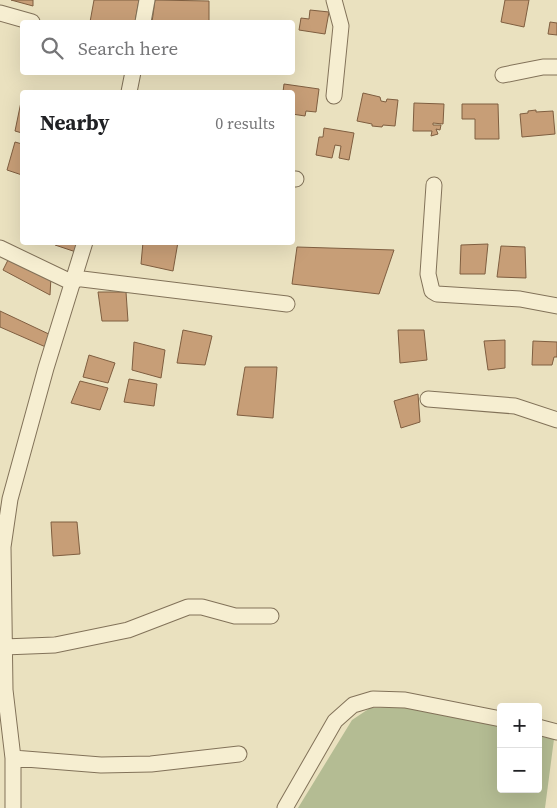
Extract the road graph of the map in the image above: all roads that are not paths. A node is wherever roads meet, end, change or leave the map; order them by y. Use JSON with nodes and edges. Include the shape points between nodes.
{"nodes":[{"id":1,"x":147,"y":0,"type":"edge"},
{"id":2,"x":334,"y":0,"type":"edge"},
{"id":3,"x":0,"y":13,"type":"edge"},
{"id":4,"x":25,"y":20,"type":"edge"},
{"id":5,"x":143,"y":20,"type":"edge"},
{"id":6,"x":557,"y":67,"type":"edge"},
{"id":7,"x":132,"y":75,"type":"edge"},
{"id":8,"x":503,"y":75,"type":"dead end"},
{"id":9,"x":129,"y":90,"type":"edge"},
{"id":10,"x":334,"y":96,"type":"dead end"},
{"id":11,"x":434,"y":185,"type":"dead end"},
{"id":12,"x":84,"y":245,"type":"edge"},
{"id":13,"x":0,"y":248,"type":"edge"},
{"id":14,"x":74,"y":280,"type":"junction"},
{"id":15,"x":287,"y":304,"type":"dead end"},
{"id":16,"x":557,"y":306,"type":"edge"},
{"id":17,"x":428,"y":399,"type":"dead end"},
{"id":18,"x":557,"y":420,"type":"edge"},
{"id":19,"x":271,"y":616,"type":"dead end"},
{"id":20,"x":4,"y":647,"type":"junction"},
{"id":21,"x":497,"y":718,"type":"edge"},
{"id":22,"x":542,"y":728,"type":"edge"},
{"id":23,"x":557,"y":732,"type":"edge"},
{"id":24,"x":239,"y":754,"type":"dead end"},
{"id":25,"x":12,"y":758,"type":"junction"},
{"id":26,"x":13,"y":808,"type":"edge"},
{"id":27,"x":285,"y":808,"type":"edge"}],
"edges":[{"from":1,"to":5,"type":"street"},
{"from":2,"to":10,"type":"street","via":[[342,26]]},
{"from":3,"to":4,"type":"street"},
{"from":6,"to":8,"type":"street"},
{"from":7,"to":9,"type":"street"},
{"from":11,"to":16,"type":"street","via":[[428,274],[432,291],[437,294],[520,299]]},
{"from":12,"to":14,"type":"street"},
{"from":13,"to":14,"type":"street"},
{"from":14,"to":15,"type":"street"},
{"from":14,"to":20,"type":"street","via":[[10,499],[3,547]]},
{"from":17,"to":18,"type":"street","via":[[515,406]]},
{"from":19,"to":20,"type":"street","via":[[236,616],[202,607],[188,607],[128,630],[55,645]]},
{"from":20,"to":25,"type":"street"},
{"from":21,"to":27,"type":"street","via":[[404,700],[373,698],[354,704],[334,721]]},
{"from":22,"to":23,"type":"street"},
{"from":24,"to":25,"type":"street","via":[[151,764],[101,765]]},
{"from":25,"to":26,"type":"street"}]}
